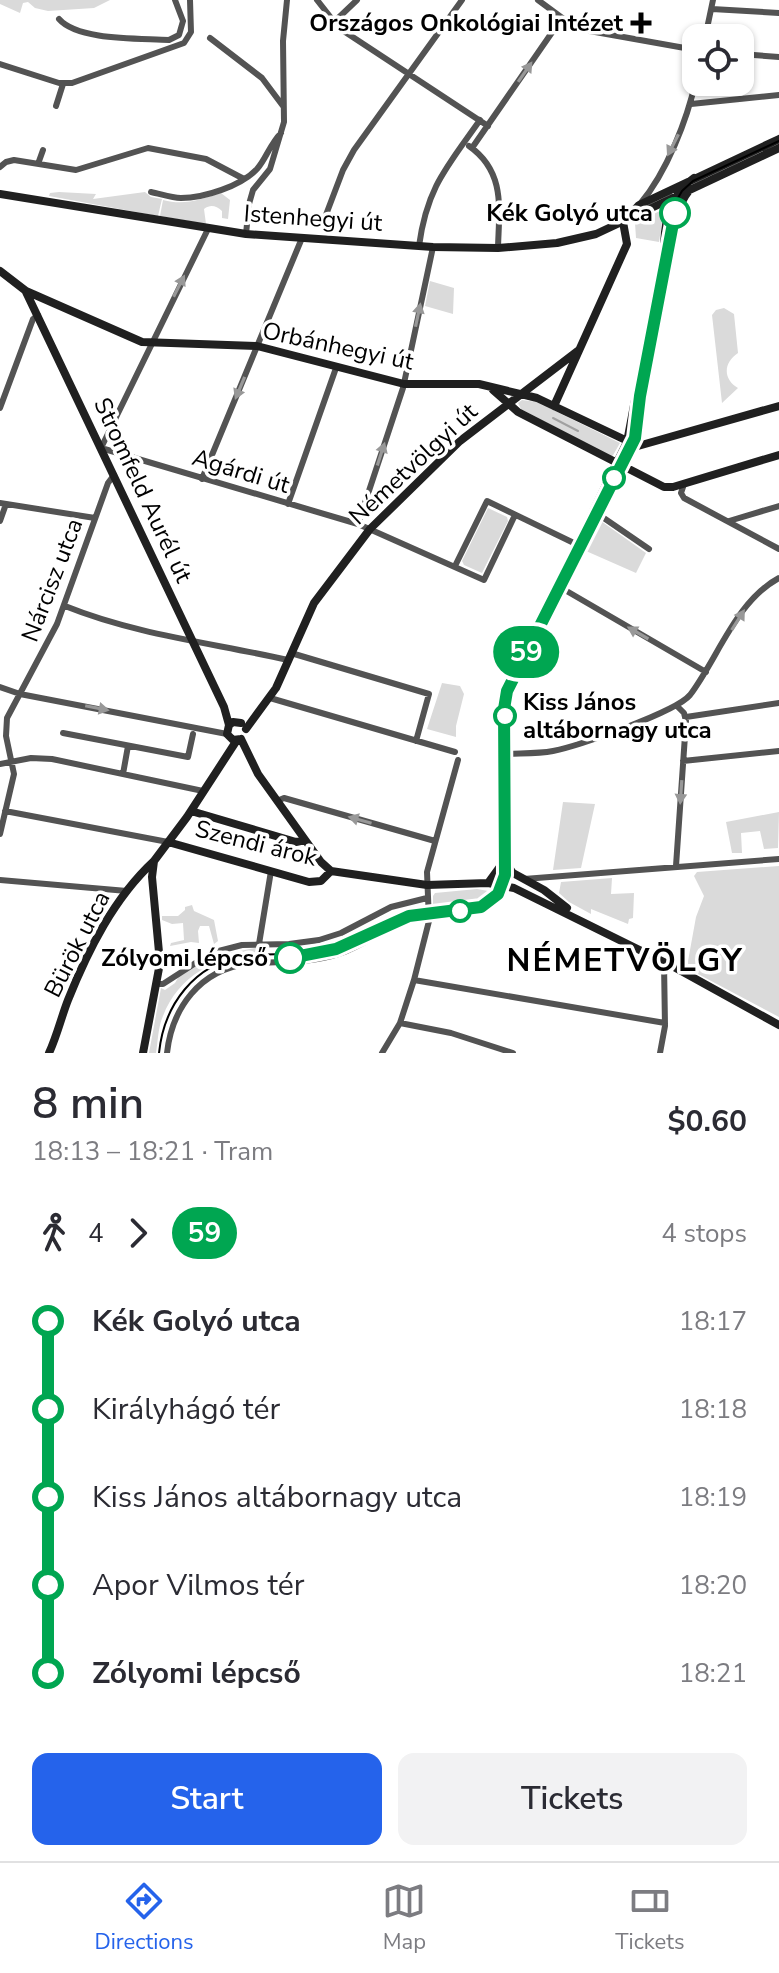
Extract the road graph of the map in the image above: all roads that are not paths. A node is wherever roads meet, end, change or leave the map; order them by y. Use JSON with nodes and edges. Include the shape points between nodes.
{"nodes":[{"id":1,"x":175,"y":0,"type":"edge"},
{"id":2,"x":190,"y":0,"type":"edge"},
{"id":3,"x":287,"y":0,"type":"edge"},
{"id":4,"x":317,"y":0,"type":"edge"},
{"id":5,"x":357,"y":0,"type":"edge"},
{"id":6,"x":462,"y":0,"type":"edge"},
{"id":7,"x":538,"y":0,"type":"edge"},
{"id":8,"x":713,"y":0,"type":"edge"},
{"id":9,"x":712,"y":9,"type":"junction"},
{"id":10,"x":779,"y":13,"type":"edge"},
{"id":11,"x":562,"y":18,"type":"junction"},
{"id":12,"x":59,"y":19,"type":"dead end"},
{"id":13,"x":187,"y":21,"type":"junction"},
{"id":14,"x":334,"y":22,"type":"junction"},
{"id":15,"x":708,"y":24,"type":"edge"},
{"id":16,"x":210,"y":38,"type":"dead end"},
{"id":17,"x":682,"y":48,"type":"edge"},
{"id":18,"x":754,"y":55,"type":"edge"},
{"id":19,"x":779,"y":57,"type":"edge"},
{"id":20,"x":0,"y":64,"type":"edge"},
{"id":21,"x":408,"y":74,"type":"junction"},
{"id":22,"x":63,"y":84,"type":"junction"},
{"id":23,"x":779,"y":95,"type":"edge"},
{"id":24,"x":693,"y":96,"type":"edge"},
{"id":25,"x":691,"y":104,"type":"junction"},
{"id":26,"x":56,"y":106,"type":"dead end"},
{"id":27,"x":285,"y":109,"type":"junction"},
{"id":28,"x":480,"y":120,"type":"junction"},
{"id":29,"x":488,"y":126,"type":"junction"},
{"id":30,"x":281,"y":133,"type":"junction"},
{"id":31,"x":779,"y":139,"type":"edge"},
{"id":32,"x":464,"y":143,"type":"junction"},
{"id":33,"x":472,"y":148,"type":"junction"},
{"id":34,"x":779,"y":148,"type":"edge"},
{"id":35,"x":43,"y":150,"type":"dead end"},
{"id":36,"x":38,"y":164,"type":"junction"},
{"id":37,"x":0,"y":167,"type":"edge"},
{"id":38,"x":244,"y":179,"type":"junction"},
{"id":39,"x":693,"y":183,"type":"junction"},
{"id":40,"x":151,"y":192,"type":"dead end"},
{"id":41,"x":0,"y":194,"type":"edge"},
{"id":42,"x":639,"y":205,"type":"junction"},
{"id":43,"x":666,"y":206,"type":"junction"},
{"id":44,"x":324,"y":220,"type":"dead end"},
{"id":45,"x":623,"y":222,"type":"junction"},
{"id":46,"x":208,"y":229,"type":"junction"},
{"id":47,"x":246,"y":234,"type":"junction"},
{"id":48,"x":302,"y":238,"type":"junction"},
{"id":49,"x":419,"y":246,"type":"junction"},
{"id":50,"x":433,"y":247,"type":"junction"},
{"id":51,"x":498,"y":248,"type":"junction"},
{"id":52,"x":664,"y":262,"type":"junction"},
{"id":53,"x":0,"y":271,"type":"edge"},
{"id":54,"x":26,"y":291,"type":"junction"},
{"id":55,"x":38,"y":315,"type":"junction"},
{"id":56,"x":150,"y":344,"type":"junction"},
{"id":57,"x":257,"y":346,"type":"junction"},
{"id":58,"x":579,"y":350,"type":"junction"},
{"id":59,"x":336,"y":368,"type":"junction"},
{"id":60,"x":404,"y":384,"type":"junction"},
{"id":61,"x":493,"y":389,"type":"junction"},
{"id":62,"x":520,"y":395,"type":"junction"},
{"id":63,"x":508,"y":404,"type":"junction"},
{"id":64,"x":554,"y":406,"type":"junction"},
{"id":65,"x":779,"y":406,"type":"edge"},
{"id":66,"x":0,"y":408,"type":"edge"},
{"id":67,"x":631,"y":444,"type":"junction"},
{"id":68,"x":101,"y":448,"type":"junction"},
{"id":69,"x":779,"y":455,"type":"edge"},
{"id":70,"x":620,"y":466,"type":"junction"},
{"id":71,"x":114,"y":475,"type":"junction"},
{"id":72,"x":202,"y":479,"type":"junction"},
{"id":73,"x":685,"y":483,"type":"junction"},
{"id":74,"x":3,"y":504,"type":"edge"},
{"id":75,"x":288,"y":504,"type":"junction"},
{"id":76,"x":779,"y":506,"type":"edge"},
{"id":77,"x":595,"y":512,"type":"junction"},
{"id":78,"x":515,"y":515,"type":"junction"},
{"id":79,"x":95,"y":518,"type":"junction"},
{"id":80,"x":0,"y":521,"type":"edge"},
{"id":81,"x":728,"y":522,"type":"junction"},
{"id":82,"x":358,"y":524,"type":"junction"},
{"id":83,"x":370,"y":529,"type":"junction"},
{"id":84,"x":578,"y":545,"type":"junction"},
{"id":85,"x":649,"y":549,"type":"dead end"},
{"id":86,"x":779,"y":549,"type":"edge"},
{"id":87,"x":455,"y":566,"type":"junction"},
{"id":88,"x":779,"y":578,"type":"edge"},
{"id":89,"x":558,"y":586,"type":"junction"},
{"id":90,"x":65,"y":606,"type":"junction"},
{"id":91,"x":192,"y":641,"type":"junction"},
{"id":92,"x":290,"y":656,"type":"junction"},
{"id":93,"x":706,"y":672,"type":"junction"},
{"id":94,"x":0,"y":687,"type":"edge"},
{"id":95,"x":20,"y":694,"type":"junction"},
{"id":96,"x":270,"y":698,"type":"junction"},
{"id":97,"x":779,"y":703,"type":"edge"},
{"id":98,"x":677,"y":706,"type":"junction"},
{"id":99,"x":686,"y":717,"type":"junction"},
{"id":100,"x":236,"y":731,"type":"junction"},
{"id":101,"x":63,"y":733,"type":"dead end"},
{"id":102,"x":193,"y":734,"type":"dead end"},
{"id":103,"x":416,"y":741,"type":"junction"},
{"id":104,"x":128,"y":746,"type":"junction"},
{"id":105,"x":779,"y":751,"type":"edge"},
{"id":106,"x":10,"y":752,"type":"junction"},
{"id":107,"x":0,"y":754,"type":"edge"},
{"id":108,"x":504,"y":754,"type":"junction"},
{"id":109,"x":13,"y":761,"type":"junction"},
{"id":110,"x":683,"y":761,"type":"junction"},
{"id":111,"x":0,"y":764,"type":"edge"},
{"id":112,"x":123,"y":774,"type":"junction"},
{"id":113,"x":203,"y":791,"type":"junction"},
{"id":114,"x":277,"y":801,"type":"junction"},
{"id":115,"x":5,"y":811,"type":"junction"},
{"id":116,"x":191,"y":811,"type":"junction"},
{"id":117,"x":0,"y":834,"type":"edge"},
{"id":118,"x":305,"y":840,"type":"junction"},
{"id":119,"x":435,"y":841,"type":"junction"},
{"id":120,"x":168,"y":842,"type":"junction"},
{"id":121,"x":504,"y":858,"type":"junction"},
{"id":122,"x":779,"y":859,"type":"edge"},
{"id":123,"x":154,"y":861,"type":"junction"},
{"id":124,"x":676,"y":866,"type":"junction"},
{"id":125,"x":271,"y":871,"type":"junction"},
{"id":126,"x":331,"y":871,"type":"junction"},
{"id":127,"x":152,"y":877,"type":"junction"},
{"id":128,"x":557,"y":877,"type":"junction"},
{"id":129,"x":522,"y":879,"type":"junction"},
{"id":130,"x":0,"y":880,"type":"edge"},
{"id":131,"x":135,"y":881,"type":"junction"},
{"id":132,"x":488,"y":883,"type":"junction"},
{"id":133,"x":502,"y":883,"type":"junction"},
{"id":134,"x":427,"y":885,"type":"junction"},
{"id":135,"x":544,"y":890,"type":"junction"},
{"id":136,"x":127,"y":891,"type":"junction"},
{"id":137,"x":532,"y":895,"type":"junction"},
{"id":138,"x":427,"y":898,"type":"junction"},
{"id":139,"x":429,"y":916,"type":"junction"},
{"id":140,"x":591,"y":925,"type":"junction"},
{"id":141,"x":259,"y":944,"type":"junction"},
{"id":142,"x":664,"y":963,"type":"junction"},
{"id":143,"x":414,"y":980,"type":"junction"},
{"id":144,"x":157,"y":984,"type":"junction"},
{"id":145,"x":400,"y":1023,"type":"junction"},
{"id":146,"x":665,"y":1023,"type":"junction"},
{"id":147,"x":779,"y":1025,"type":"edge"},
{"id":148,"x":49,"y":1053,"type":"edge"},
{"id":149,"x":143,"y":1053,"type":"edge"},
{"id":150,"x":167,"y":1053,"type":"edge"},
{"id":151,"x":382,"y":1053,"type":"edge"},
{"id":152,"x":513,"y":1053,"type":"edge"},
{"id":153,"x":660,"y":1053,"type":"edge"}],
"edges":[{"from":1,"to":13,"type":"street"},
{"from":2,"to":13,"type":"street"},
{"from":3,"to":27,"type":"street"},
{"from":4,"to":14,"type":"street"},
{"from":5,"to":14,"type":"street"},
{"from":6,"to":21,"type":"street"},
{"from":7,"to":11,"type":"street"},
{"from":8,"to":9,"type":"street"},
{"from":9,"to":10,"type":"street"},
{"from":9,"to":15,"type":"street"},
{"from":11,"to":17,"type":"street","via":[[584,30]]},
{"from":29,"to":11,"type":"street","one_way":true},
{"from":12,"to":13,"type":"street","via":[[93,34],[169,40]]},
{"from":13,"to":22,"type":"street","via":[[190,36],[184,43]]},
{"from":14,"to":21,"type":"street"},
{"from":16,"to":27,"type":"street","via":[[270,85]]},
{"from":18,"to":19,"type":"street"},
{"from":20,"to":22,"type":"street"},
{"from":21,"to":28,"type":"street"},
{"from":21,"to":44,"type":"street","via":[[354,150]]},
{"from":22,"to":26,"type":"street"},
{"from":23,"to":25,"type":"street"},
{"from":24,"to":25,"type":"street"},
{"from":25,"to":42,"type":"street","one_way":true},
{"from":27,"to":30,"type":"street"},
{"from":28,"to":29,"type":"street"},
{"from":28,"to":32,"type":"street"},
{"from":29,"to":33,"type":"street"},
{"from":30,"to":38,"type":"street"},
{"from":30,"to":47,"type":"street","via":[[270,169],[253,190]]},
{"from":31,"to":39,"type":"street"},
{"from":32,"to":33,"type":"street"},
{"from":32,"to":49,"type":"street","via":[[433,190]]},
{"from":33,"to":51,"type":"street","via":[[487,161],[497,185]]},
{"from":34,"to":39,"type":"street"},
{"from":35,"to":36,"type":"street"},
{"from":36,"to":37,"type":"street","via":[[14,160]]},
{"from":36,"to":38,"type":"street","via":[[82,169],[148,148],[206,159]]},
{"from":38,"to":40,"type":"street","via":[[187,198]]},
{"from":39,"to":42,"type":"street","name":"Istenhegyi út"},
{"from":39,"to":43,"type":"street"},
{"from":39,"to":52,"type":"street","via":[[683,198]]},
{"from":41,"to":46,"type":"street","name":"Istenhegyi út"},
{"from":42,"to":45,"type":"street","name":"Istenhegyi út"},
{"from":43,"to":45,"type":"street","name":"Istenhegyi út"},
{"from":43,"to":52,"type":"street"},
{"from":45,"to":51,"type":"street","name":"Istenhegyi út","via":[[569,241]]},
{"from":45,"to":58,"type":"street","name":"Németvölgyi út","via":[[627,244]]},
{"from":46,"to":47,"type":"street","name":"Istenhegyi út"},
{"from":56,"to":46,"type":"street","one_way":true},
{"from":47,"to":48,"type":"street","name":"Istenhegyi út"},
{"from":48,"to":49,"type":"street","name":"Istenhegyi út"},
{"from":48,"to":57,"type":"street"},
{"from":49,"to":50,"type":"street","name":"Istenhegyi út"},
{"from":50,"to":51,"type":"street","name":"Istenhegyi út"},
{"from":60,"to":50,"type":"street","one_way":true},
{"from":52,"to":67,"type":"street"},
{"from":53,"to":54,"type":"street","name":"Orbánhegyi út"},
{"from":54,"to":55,"type":"street","name":"Stromfeld Aurél út"},
{"from":54,"to":56,"type":"street","name":"Orbánhegyi út"},
{"from":55,"to":66,"type":"street"},
{"from":55,"to":68,"type":"street","name":"Stromfeld Aurél út"},
{"from":56,"to":57,"type":"street","name":"Orbánhegyi út"},
{"from":56,"to":68,"type":"street"},
{"from":57,"to":59,"type":"street","name":"Orbánhegyi út"},
{"from":57,"to":72,"type":"street","one_way":true},
{"from":58,"to":62,"type":"street","name":"Németvölgyi út"},
{"from":58,"to":64,"type":"street"},
{"from":59,"to":60,"type":"street","name":"Orbánhegyi út"},
{"from":59,"to":75,"type":"street"},
{"from":60,"to":61,"type":"street","name":"Orbánhegyi út","via":[[471,383]]},
{"from":82,"to":60,"type":"street","one_way":true},
{"from":61,"to":62,"type":"street","name":"Orbánhegyi út"},
{"from":61,"to":63,"type":"street"},
{"from":62,"to":63,"type":"street","name":"Németvölgyi út"},
{"from":62,"to":64,"type":"street","name":"Orbánhegyi út"},
{"from":63,"to":70,"type":"street"},
{"from":63,"to":83,"type":"street","name":"Németvölgyi út","via":[[452,449]]},
{"from":64,"to":67,"type":"street","name":"Orbánhegyi út"},
{"from":65,"to":67,"type":"street","via":[[646,446]]},
{"from":67,"to":70,"type":"street"},
{"from":68,"to":71,"type":"street","name":"Stromfeld Aurél út"},
{"from":68,"to":72,"type":"street","name":"Agárdi út"},
{"from":69,"to":73,"type":"street"},
{"from":70,"to":73,"type":"street","via":[[664,487]]},
{"from":70,"to":77,"type":"street","via":[[603,506]]},
{"from":71,"to":79,"type":"street","name":"Nárcisz utca"},
{"from":71,"to":91,"type":"street","name":"Stromfeld Aurél út"},
{"from":72,"to":75,"type":"street","name":"Agárdi út"},
{"from":73,"to":81,"type":"street","via":[[684,498]]},
{"from":74,"to":79,"type":"street"},
{"from":74,"to":80,"type":"street"},
{"from":75,"to":82,"type":"street","name":"Agárdi út"},
{"from":76,"to":81,"type":"street"},
{"from":77,"to":84,"type":"street"},
{"from":77,"to":85,"type":"street"},
{"from":78,"to":84,"type":"street"},
{"from":78,"to":87,"type":"street","via":[[487,501]]},
{"from":78,"to":87,"type":"street","name":"Agárdi út","via":[[484,580]]},
{"from":79,"to":90,"type":"street","name":"Nárcisz utca"},
{"from":81,"to":86,"type":"street"},
{"from":82,"to":83,"type":"street","name":"Agárdi út"},
{"from":83,"to":87,"type":"street","name":"Agárdi út"},
{"from":83,"to":92,"type":"street","name":"Németvölgyi út","via":[[314,603]]},
{"from":84,"to":89,"type":"street"},
{"from":93,"to":88,"type":"street","one_way":true,"via":[[745,609]]},
{"from":93,"to":89,"type":"street","one_way":true},
{"from":89,"to":108,"type":"street","via":[[509,680]]},
{"from":90,"to":91,"type":"street","via":[[106,622]]},
{"from":90,"to":95,"type":"street","name":"Nárcisz utca"},
{"from":91,"to":92,"type":"street"},
{"from":91,"to":100,"type":"street","name":"Stromfeld Aurél út"},
{"from":92,"to":96,"type":"street","name":"Németvölgyi út"},
{"from":92,"to":103,"type":"street","via":[[429,694]]},
{"from":93,"to":98,"type":"street"},
{"from":94,"to":95,"type":"street"},
{"from":95,"to":100,"type":"street","one_way":true},
{"from":95,"to":106,"type":"street","name":"Nárcisz utca","via":[[6,723]]},
{"from":96,"to":100,"type":"street","name":"Németvölgyi út"},
{"from":96,"to":103,"type":"street"},
{"from":97,"to":99,"type":"street"},
{"from":98,"to":99,"type":"street"},
{"from":98,"to":108,"type":"street","via":[[555,751]]},
{"from":99,"to":110,"type":"street"},
{"from":100,"to":113,"type":"street"},
{"from":100,"to":114,"type":"street","name":"Stromfeld Aurél út"},
{"from":101,"to":104,"type":"street"},
{"from":102,"to":104,"type":"street","via":[[188,757]]},
{"from":103,"to":119,"type":"street","via":[[457,756]]},
{"from":104,"to":112,"type":"street"},
{"from":105,"to":110,"type":"street"},
{"from":106,"to":107,"type":"street"},
{"from":106,"to":109,"type":"street","name":"Nárcisz utca"},
{"from":108,"to":121,"type":"street"},
{"from":109,"to":111,"type":"street"},
{"from":109,"to":112,"type":"street","via":[[52,759]]},
{"from":109,"to":115,"type":"street","name":"Nárcisz utca"},
{"from":110,"to":124,"type":"street","one_way":true},
{"from":112,"to":113,"type":"street"},
{"from":113,"to":116,"type":"street"},
{"from":114,"to":118,"type":"street","name":"Stromfeld Aurél út"},
{"from":119,"to":114,"type":"street","one_way":true,"via":[[284,798]]},
{"from":115,"to":117,"type":"street","name":"Nárcisz utca"},
{"from":115,"to":120,"type":"street"},
{"from":116,"to":118,"type":"street","via":[[296,842]]},
{"from":116,"to":120,"type":"street"},
{"from":118,"to":126,"type":"street","name":"Stromfeld Aurél út"},
{"from":119,"to":134,"type":"street"},
{"from":120,"to":123,"type":"street"},
{"from":120,"to":125,"type":"street","name":"Szendi árok"},
{"from":121,"to":129,"type":"street"},
{"from":121,"to":132,"type":"street"},
{"from":121,"to":133,"type":"street"},
{"from":122,"to":124,"type":"street"},
{"from":123,"to":127,"type":"street"},
{"from":123,"to":131,"type":"street","name":"Bürök utca"},
{"from":124,"to":128,"type":"street"},
{"from":125,"to":126,"type":"street","name":"Szendi árok","via":[[315,883]]},
{"from":125,"to":141,"type":"street"},
{"from":126,"to":134,"type":"street"},
{"from":127,"to":131,"type":"street"},
{"from":127,"to":144,"type":"street","via":[[161,956]]},
{"from":128,"to":129,"type":"street"},
{"from":128,"to":135,"type":"street"},
{"from":129,"to":133,"type":"street"},
{"from":129,"to":135,"type":"street"},
{"from":130,"to":136,"type":"street"},
{"from":131,"to":136,"type":"street","name":"Bürök utca"},
{"from":132,"to":133,"type":"street"},
{"from":132,"to":134,"type":"street"},
{"from":133,"to":137,"type":"street"},
{"from":134,"to":138,"type":"street"},
{"from":135,"to":137,"type":"street"},
{"from":135,"to":140,"type":"street"},
{"from":136,"to":148,"type":"street","name":"Bürök utca","via":[[90,953]]},
{"from":137,"to":140,"type":"street"},
{"from":138,"to":139,"type":"street"},
{"from":138,"to":141,"type":"street","via":[[404,902],[326,939]]},
{"from":139,"to":143,"type":"street"},
{"from":139,"to":150,"type":"street","via":[[401,922],[341,953],[220,972],[199,985],[180,1008]]},
{"from":140,"to":142,"type":"street"},
{"from":141,"to":144,"type":"street","via":[[207,954]]},
{"from":142,"to":146,"type":"street"},
{"from":142,"to":147,"type":"street"},
{"from":143,"to":145,"type":"street"},
{"from":143,"to":146,"type":"street"},
{"from":144,"to":149,"type":"street"},
{"from":145,"to":151,"type":"street"},
{"from":145,"to":152,"type":"street"},
{"from":146,"to":153,"type":"street"}]}
